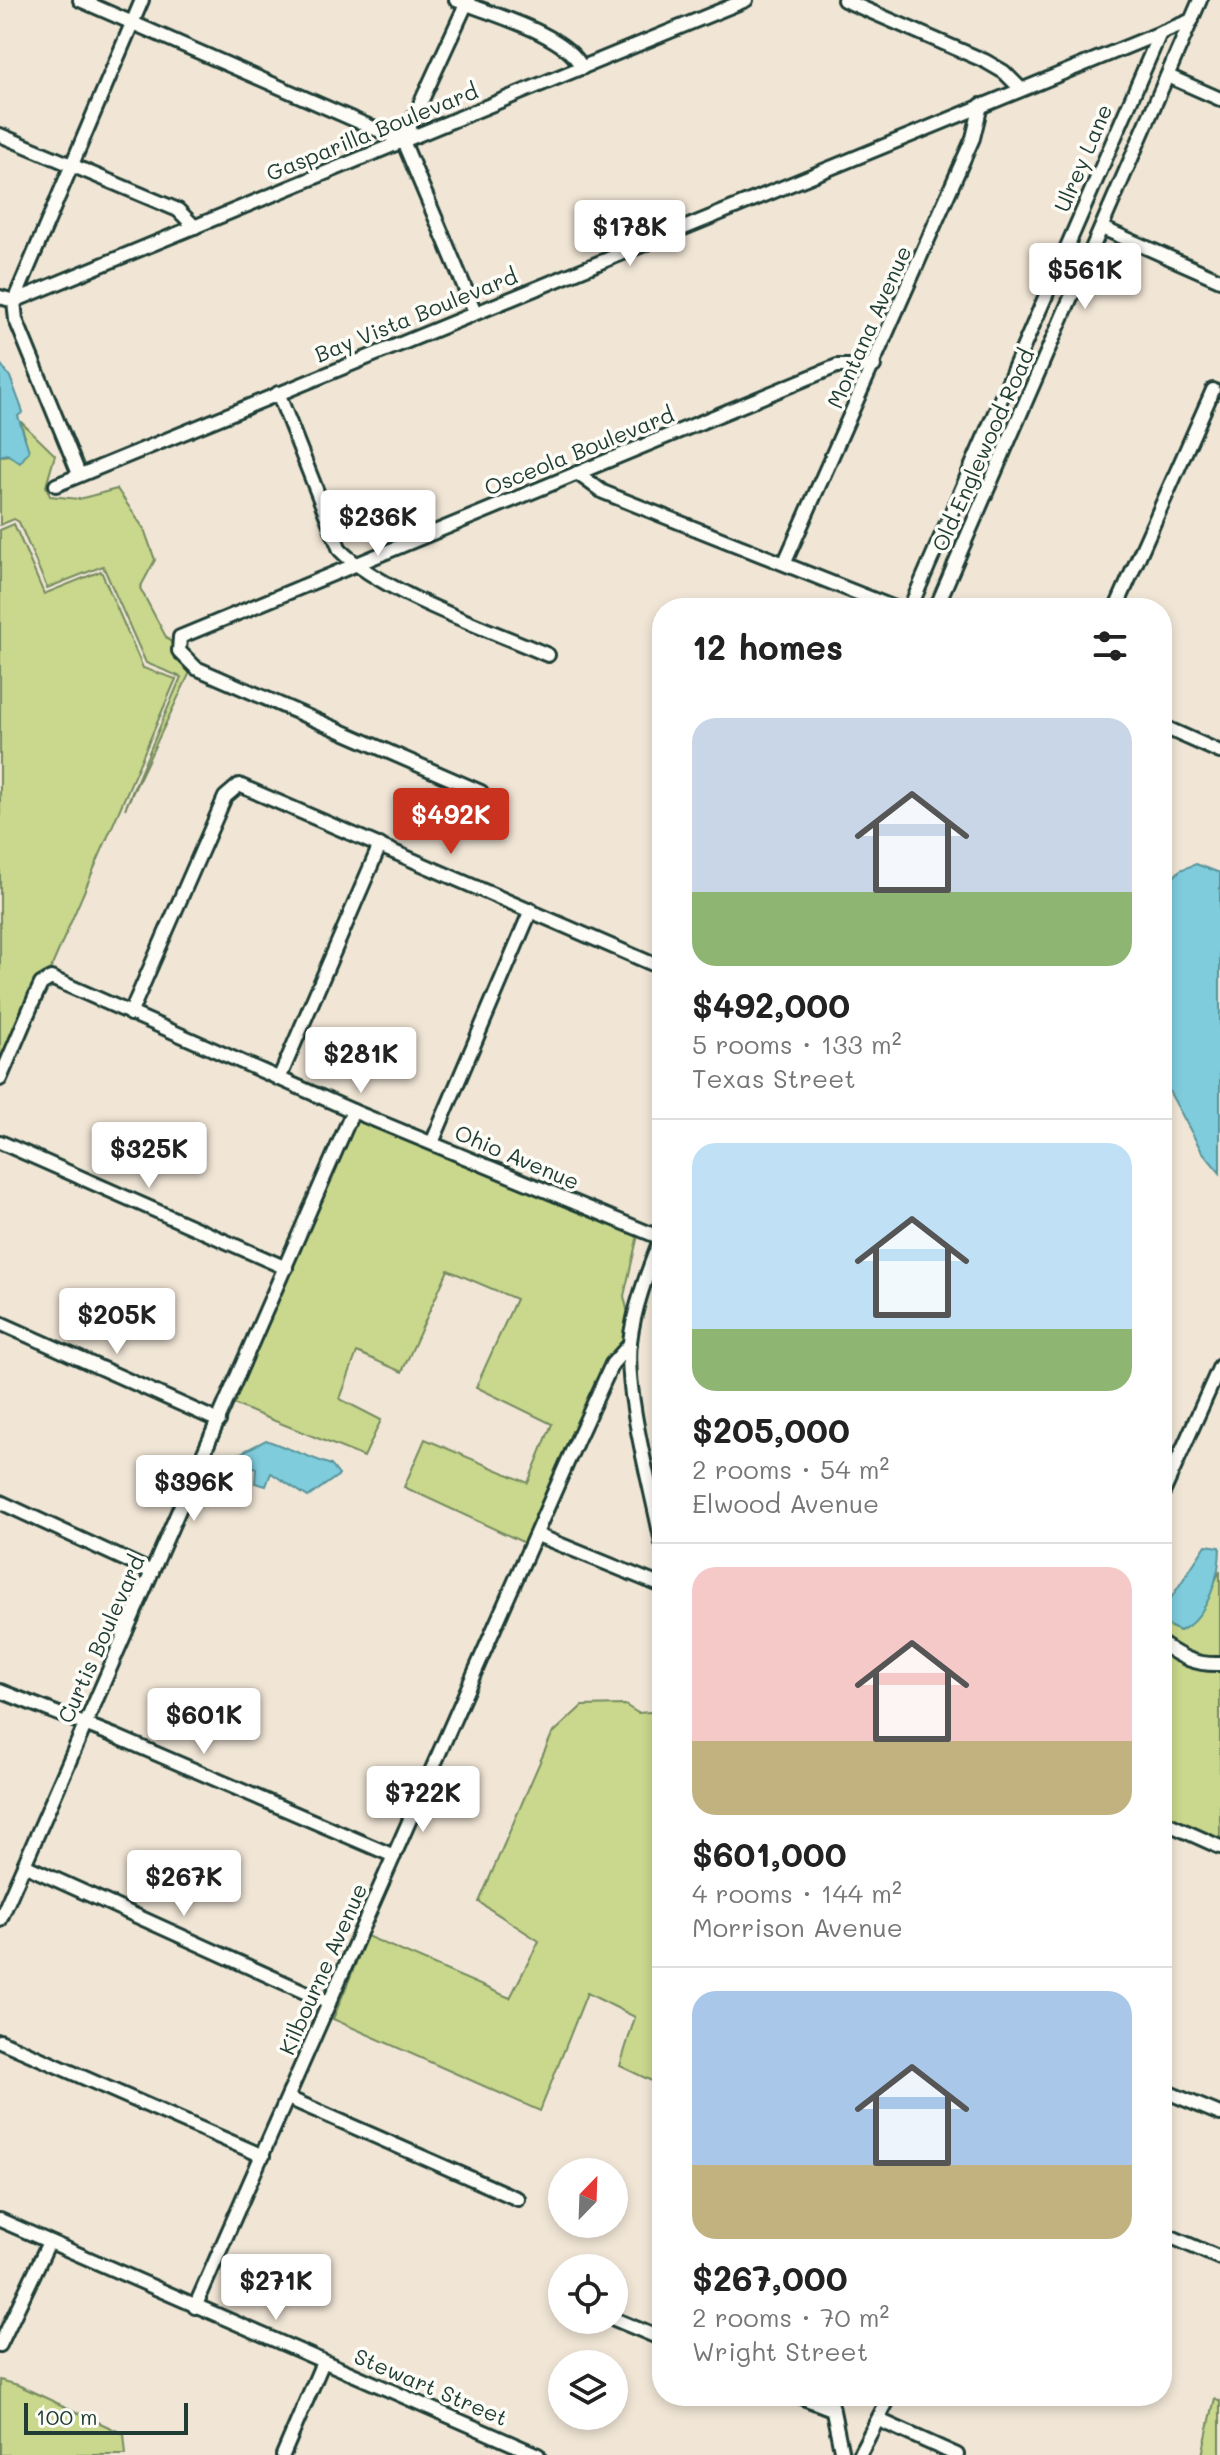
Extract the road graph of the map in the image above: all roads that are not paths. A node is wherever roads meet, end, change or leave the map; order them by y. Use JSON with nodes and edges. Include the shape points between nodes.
{"nodes":[{"id":1,"x":80,"y":0,"type":"edge"},
{"id":2,"x":142,"y":0,"type":"edge"},
{"id":3,"x":746,"y":0,"type":"edge"},
{"id":4,"x":844,"y":0,"type":"edge"},
{"id":5,"x":1200,"y":0,"type":"edge"},
{"id":6,"x":463,"y":1,"type":"edge"},
{"id":7,"x":1192,"y":20,"type":"junction"},
{"id":8,"x":131,"y":23,"type":"junction"},
{"id":9,"x":1160,"y":33,"type":"junction"},
{"id":10,"x":582,"y":68,"type":"junction"},
{"id":11,"x":1168,"y":76,"type":"junction"},
{"id":12,"x":1021,"y":89,"type":"junction"},
{"id":13,"x":1220,"y":99,"type":"edge"},
{"id":14,"x":981,"y":105,"type":"junction"},
{"id":15,"x":0,"y":135,"type":"edge"},
{"id":16,"x":403,"y":141,"type":"junction"},
{"id":17,"x":70,"y":165,"type":"junction"},
{"id":18,"x":195,"y":227,"type":"junction"},
{"id":19,"x":1102,"y":228,"type":"junction"},
{"id":20,"x":1220,"y":280,"type":"edge"},
{"id":21,"x":0,"y":297,"type":"edge"},
{"id":22,"x":14,"y":301,"type":"junction"},
{"id":23,"x":475,"y":312,"type":"junction"},
{"id":24,"x":874,"y":366,"type":"junction"},
{"id":25,"x":1213,"y":390,"type":"dead end"},
{"id":26,"x":278,"y":393,"type":"junction"},
{"id":27,"x":577,"y":473,"type":"junction"},
{"id":28,"x":79,"y":474,"type":"junction"},
{"id":29,"x":56,"y":485,"type":"dead end"},
{"id":30,"x":785,"y":562,"type":"junction"},
{"id":31,"x":354,"y":565,"type":"junction"},
{"id":32,"x":871,"y":598,"type":"edge"},
{"id":33,"x":914,"y":598,"type":"edge"},
{"id":34,"x":940,"y":598,"type":"edge"},
{"id":35,"x":1120,"y":598,"type":"edge"},
{"id":36,"x":548,"y":655,"type":"dead end"},
{"id":37,"x":1172,"y":730,"type":"edge"},
{"id":38,"x":1220,"y":752,"type":"edge"},
{"id":39,"x":481,"y":792,"type":"dead end"},
{"id":40,"x":380,"y":845,"type":"junction"},
{"id":41,"x":531,"y":910,"type":"junction"},
{"id":42,"x":652,"y":964,"type":"edge"},
{"id":43,"x":130,"y":1014,"type":"junction"},
{"id":44,"x":0,"y":1079,"type":"edge"},
{"id":45,"x":279,"y":1079,"type":"junction"},
{"id":46,"x":353,"y":1111,"type":"junction"},
{"id":47,"x":0,"y":1142,"type":"edge"},
{"id":48,"x":432,"y":1143,"type":"junction"},
{"id":49,"x":652,"y":1233,"type":"edge"},
{"id":50,"x":286,"y":1268,"type":"junction"},
{"id":51,"x":652,"y":1268,"type":"edge"},
{"id":52,"x":0,"y":1323,"type":"edge"},
{"id":53,"x":630,"y":1344,"type":"junction"},
{"id":54,"x":1220,"y":1366,"type":"edge"},
{"id":55,"x":219,"y":1421,"type":"junction"},
{"id":56,"x":1172,"y":1473,"type":"edge"},
{"id":57,"x":652,"y":1490,"type":"edge"},
{"id":58,"x":0,"y":1502,"type":"edge"},
{"id":59,"x":537,"y":1535,"type":"junction"},
{"id":60,"x":152,"y":1572,"type":"junction"},
{"id":61,"x":652,"y":1582,"type":"edge"},
{"id":62,"x":1172,"y":1651,"type":"edge"},
{"id":63,"x":1220,"y":1664,"type":"edge"},
{"id":64,"x":0,"y":1691,"type":"edge"},
{"id":65,"x":85,"y":1724,"type":"junction"},
{"id":66,"x":1172,"y":1825,"type":"edge"},
{"id":67,"x":1220,"y":1847,"type":"edge"},
{"id":68,"x":394,"y":1856,"type":"junction"},
{"id":69,"x":24,"y":1865,"type":"junction"},
{"id":70,"x":0,"y":1920,"type":"edge"},
{"id":71,"x":329,"y":2003,"type":"junction"},
{"id":72,"x":0,"y":2041,"type":"edge"},
{"id":73,"x":1172,"y":2094,"type":"edge"},
{"id":74,"x":288,"y":2098,"type":"junction"},
{"id":75,"x":1220,"y":2114,"type":"edge"},
{"id":76,"x":263,"y":2156,"type":"junction"},
{"id":77,"x":518,"y":2199,"type":"dead end"},
{"id":78,"x":0,"y":2220,"type":"edge"},
{"id":79,"x":1172,"y":2237,"type":"edge"},
{"id":80,"x":49,"y":2242,"type":"junction"},
{"id":81,"x":1220,"y":2258,"type":"edge"},
{"id":82,"x":195,"y":2307,"type":"junction"},
{"id":83,"x":628,"y":2325,"type":"edge"},
{"id":84,"x":652,"y":2335,"type":"edge"},
{"id":85,"x":0,"y":2345,"type":"edge"},
{"id":86,"x":323,"y":2362,"type":"junction"},
{"id":87,"x":832,"y":2406,"type":"edge"},
{"id":88,"x":885,"y":2406,"type":"edge"},
{"id":89,"x":879,"y":2420,"type":"junction"},
{"id":90,"x":283,"y":2455,"type":"edge"},
{"id":91,"x":538,"y":2455,"type":"edge"},
{"id":92,"x":842,"y":2455,"type":"edge"},
{"id":93,"x":859,"y":2455,"type":"edge"},
{"id":94,"x":957,"y":2455,"type":"edge"}],
"edges":[{"from":1,"to":8,"type":"street"},
{"from":2,"to":8,"type":"street"},
{"from":3,"to":10,"type":"street","name":"Gasparilla Boulevard"},
{"from":4,"to":12,"type":"street","via":[[985,61]]},
{"from":5,"to":7,"type":"street","name":"Old Englewood Road"},
{"from":6,"to":10,"type":"street","via":[[557,42]]},
{"from":6,"to":16,"type":"street"},
{"from":7,"to":9,"type":"street","name":"Bay Vista Boulevard"},
{"from":7,"to":11,"type":"street","name":"Old Englewood Road"},
{"from":8,"to":16,"type":"street"},
{"from":8,"to":17,"type":"street"},
{"from":9,"to":12,"type":"street","name":"Bay Vista Boulevard"},
{"from":9,"to":33,"type":"street","name":"Ulrey Lane"},
{"from":10,"to":16,"type":"street","name":"Gasparilla Boulevard"},
{"from":11,"to":13,"type":"street"},
{"from":11,"to":19,"type":"street","name":"Old Englewood Road"},
{"from":12,"to":14,"type":"street","name":"Bay Vista Boulevard"},
{"from":14,"to":23,"type":"street","name":"Bay Vista Boulevard"},
{"from":14,"to":24,"type":"street","name":"Montana Avenue","via":[[973,138]]},
{"from":15,"to":17,"type":"street"},
{"from":16,"to":18,"type":"street","name":"Gasparilla Boulevard"},
{"from":16,"to":23,"type":"street"},
{"from":17,"to":18,"type":"street","via":[[178,210]]},
{"from":17,"to":22,"type":"street"},
{"from":18,"to":22,"type":"street","name":"Gasparilla Boulevard"},
{"from":19,"to":20,"type":"street"},
{"from":19,"to":34,"type":"street","name":"Old Englewood Road"},
{"from":21,"to":22,"type":"street"},
{"from":22,"to":28,"type":"street","via":[[16,320]]},
{"from":23,"to":26,"type":"street","name":"Bay Vista Boulevard"},
{"from":24,"to":27,"type":"street","name":"Osceola Boulevard","via":[[837,366]]},
{"from":24,"to":30,"type":"street","name":"Montana Avenue"},
{"from":25,"to":35,"type":"street"},
{"from":26,"to":28,"type":"street","name":"Bay Vista Boulevard"},
{"from":26,"to":31,"type":"street","via":[[340,550]]},
{"from":27,"to":30,"type":"street","via":[[603,492]]},
{"from":27,"to":31,"type":"street","name":"Osceola Boulevard"},
{"from":28,"to":29,"type":"street","name":"Bay Vista Boulevard"},
{"from":30,"to":32,"type":"street"},
{"from":31,"to":36,"type":"street"},
{"from":31,"to":39,"type":"street","name":"Osceola Boulevard","via":[[185,634],[178,648],[203,672]]},
{"from":37,"to":38,"type":"street"},
{"from":40,"to":41,"type":"street"},
{"from":40,"to":43,"type":"street","via":[[245,786],[235,787],[225,797]]},
{"from":40,"to":45,"type":"street"},
{"from":41,"to":42,"type":"street"},
{"from":41,"to":48,"type":"street"},
{"from":43,"to":44,"type":"street","name":"Ohio Avenue","via":[[51,978],[41,984]]},
{"from":43,"to":45,"type":"street","name":"Ohio Avenue"},
{"from":45,"to":46,"type":"street","name":"Ohio Avenue"},
{"from":46,"to":48,"type":"street","name":"Ohio Avenue"},
{"from":46,"to":50,"type":"street","name":"Curtis Boulevard"},
{"from":47,"to":50,"type":"street"},
{"from":48,"to":49,"type":"street","name":"Ohio Avenue"},
{"from":50,"to":55,"type":"street","name":"Curtis Boulevard"},
{"from":51,"to":53,"type":"street"},
{"from":52,"to":55,"type":"street"},
{"from":53,"to":57,"type":"street"},
{"from":53,"to":59,"type":"street","name":"Kilbourne Avenue","via":[[612,1364]]},
{"from":54,"to":56,"type":"street"},
{"from":55,"to":60,"type":"street","name":"Curtis Boulevard"},
{"from":58,"to":60,"type":"street"},
{"from":59,"to":61,"type":"street"},
{"from":59,"to":68,"type":"street","name":"Kilbourne Avenue"},
{"from":60,"to":65,"type":"street","name":"Curtis Boulevard"},
{"from":62,"to":63,"type":"street","via":[[1202,1665]]},
{"from":64,"to":65,"type":"street"},
{"from":65,"to":68,"type":"street"},
{"from":65,"to":69,"type":"street","name":"Curtis Boulevard"},
{"from":66,"to":67,"type":"street"},
{"from":68,"to":71,"type":"street","name":"Kilbourne Avenue"},
{"from":69,"to":70,"type":"street","name":"Curtis Boulevard"},
{"from":69,"to":71,"type":"street"},
{"from":71,"to":74,"type":"street","name":"Kilbourne Avenue"},
{"from":72,"to":76,"type":"street"},
{"from":73,"to":75,"type":"street"},
{"from":74,"to":76,"type":"street","name":"Kilbourne Avenue"},
{"from":74,"to":77,"type":"street"},
{"from":76,"to":82,"type":"street","name":"Kilbourne Avenue"},
{"from":78,"to":80,"type":"street","name":"Stewart Street"},
{"from":79,"to":81,"type":"street"},
{"from":80,"to":82,"type":"street","name":"Stewart Street"},
{"from":80,"to":85,"type":"street"},
{"from":82,"to":86,"type":"street","name":"Stewart Street"},
{"from":83,"to":84,"type":"street"},
{"from":86,"to":90,"type":"street"},
{"from":86,"to":91,"type":"street","name":"Stewart Street"},
{"from":87,"to":92,"type":"street"},
{"from":88,"to":89,"type":"street"},
{"from":89,"to":93,"type":"street"},
{"from":89,"to":94,"type":"street"}]}
